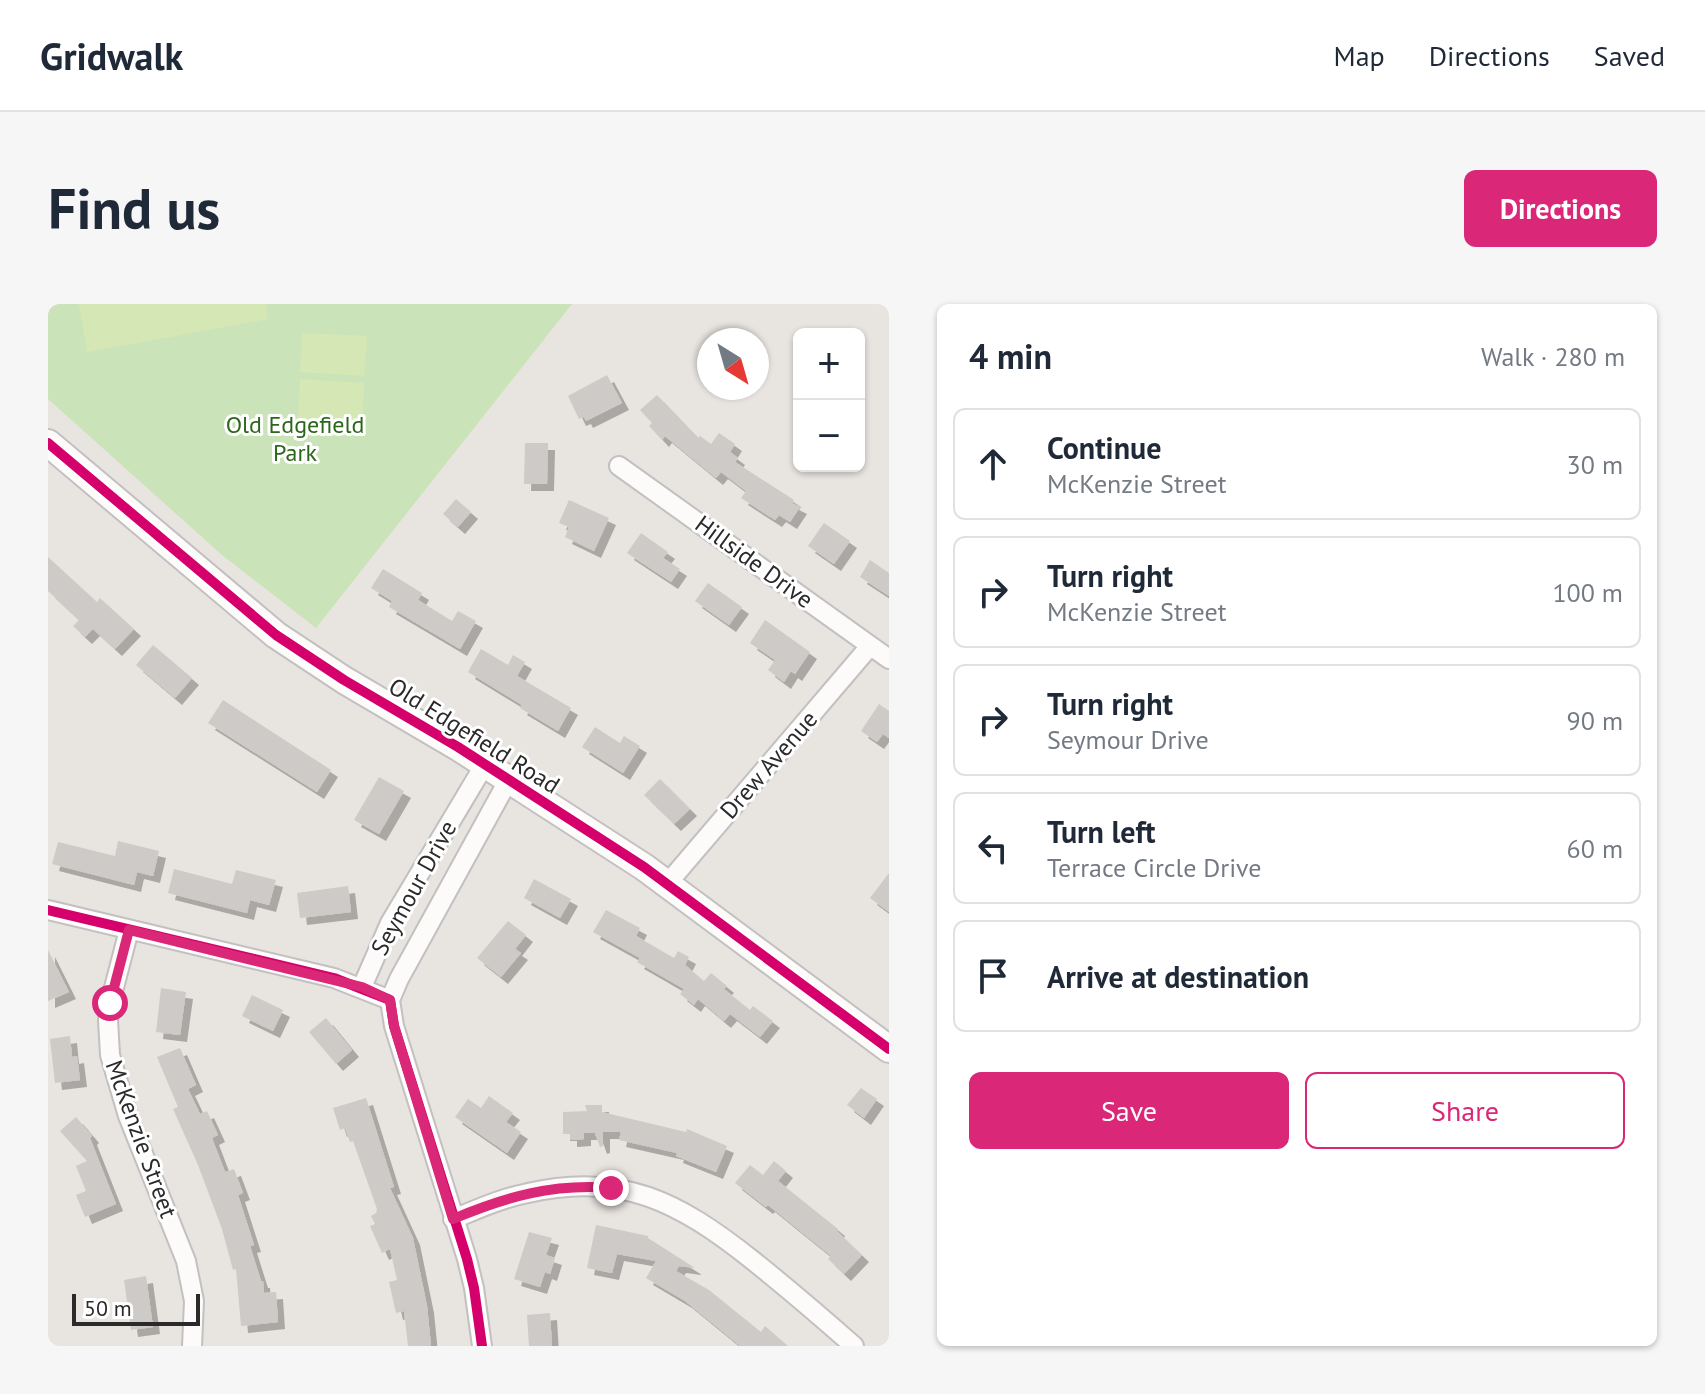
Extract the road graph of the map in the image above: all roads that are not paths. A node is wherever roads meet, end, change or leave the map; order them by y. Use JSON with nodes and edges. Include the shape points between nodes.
{"nodes":[{"id":1,"x":48,"y":443,"type":"edge"},
{"id":2,"x":619,"y":466,"type":"dead end"},
{"id":3,"x":870,"y":646,"type":"junction"},
{"id":4,"x":889,"y":659,"type":"edge"},
{"id":5,"x":485,"y":764,"type":"junction"},
{"id":6,"x":509,"y":779,"type":"junction"},
{"id":7,"x":667,"y":884,"type":"junction"},
{"id":8,"x":48,"y":910,"type":"edge"},
{"id":9,"x":129,"y":930,"type":"junction"},
{"id":10,"x":362,"y":987,"type":"junction"},
{"id":11,"x":390,"y":1000,"type":"junction"},
{"id":12,"x":889,"y":1049,"type":"edge"},
{"id":13,"x":453,"y":1219,"type":"junction"},
{"id":14,"x":192,"y":1346,"type":"edge"},
{"id":15,"x":482,"y":1346,"type":"edge"},
{"id":16,"x":854,"y":1346,"type":"edge"}],
"edges":[{"from":1,"to":5,"type":"street","name":"Old Edgefield Road","via":[[276,635]]},
{"from":2,"to":3,"type":"street","name":"Hillside Drive"},
{"from":3,"to":4,"type":"street","name":"Hillside Drive"},
{"from":3,"to":7,"type":"street","name":"Drew Avenue"},
{"from":5,"to":6,"type":"street","name":"Old Edgefield Road"},
{"from":5,"to":10,"type":"street","name":"Seymour Drive","via":[[390,923]]},
{"from":6,"to":7,"type":"street","name":"Old Edgefield Road"},
{"from":6,"to":11,"type":"street","name":"Seymour Drive"},
{"from":7,"to":12,"type":"street","name":"Old Edgefield Road"},
{"from":8,"to":9,"type":"street"},
{"from":9,"to":10,"type":"street"},
{"from":9,"to":14,"type":"street","name":"McKenzie Street","via":[[109,1011],[110,1055],[128,1116],[186,1261],[194,1301]]},
{"from":10,"to":11,"type":"street"},
{"from":11,"to":13,"type":"street"},
{"from":13,"to":15,"type":"street","via":[[474,1288]]},
{"from":13,"to":16,"type":"street","via":[[553,1188],[611,1188],[655,1198],[714,1230]]}]}
